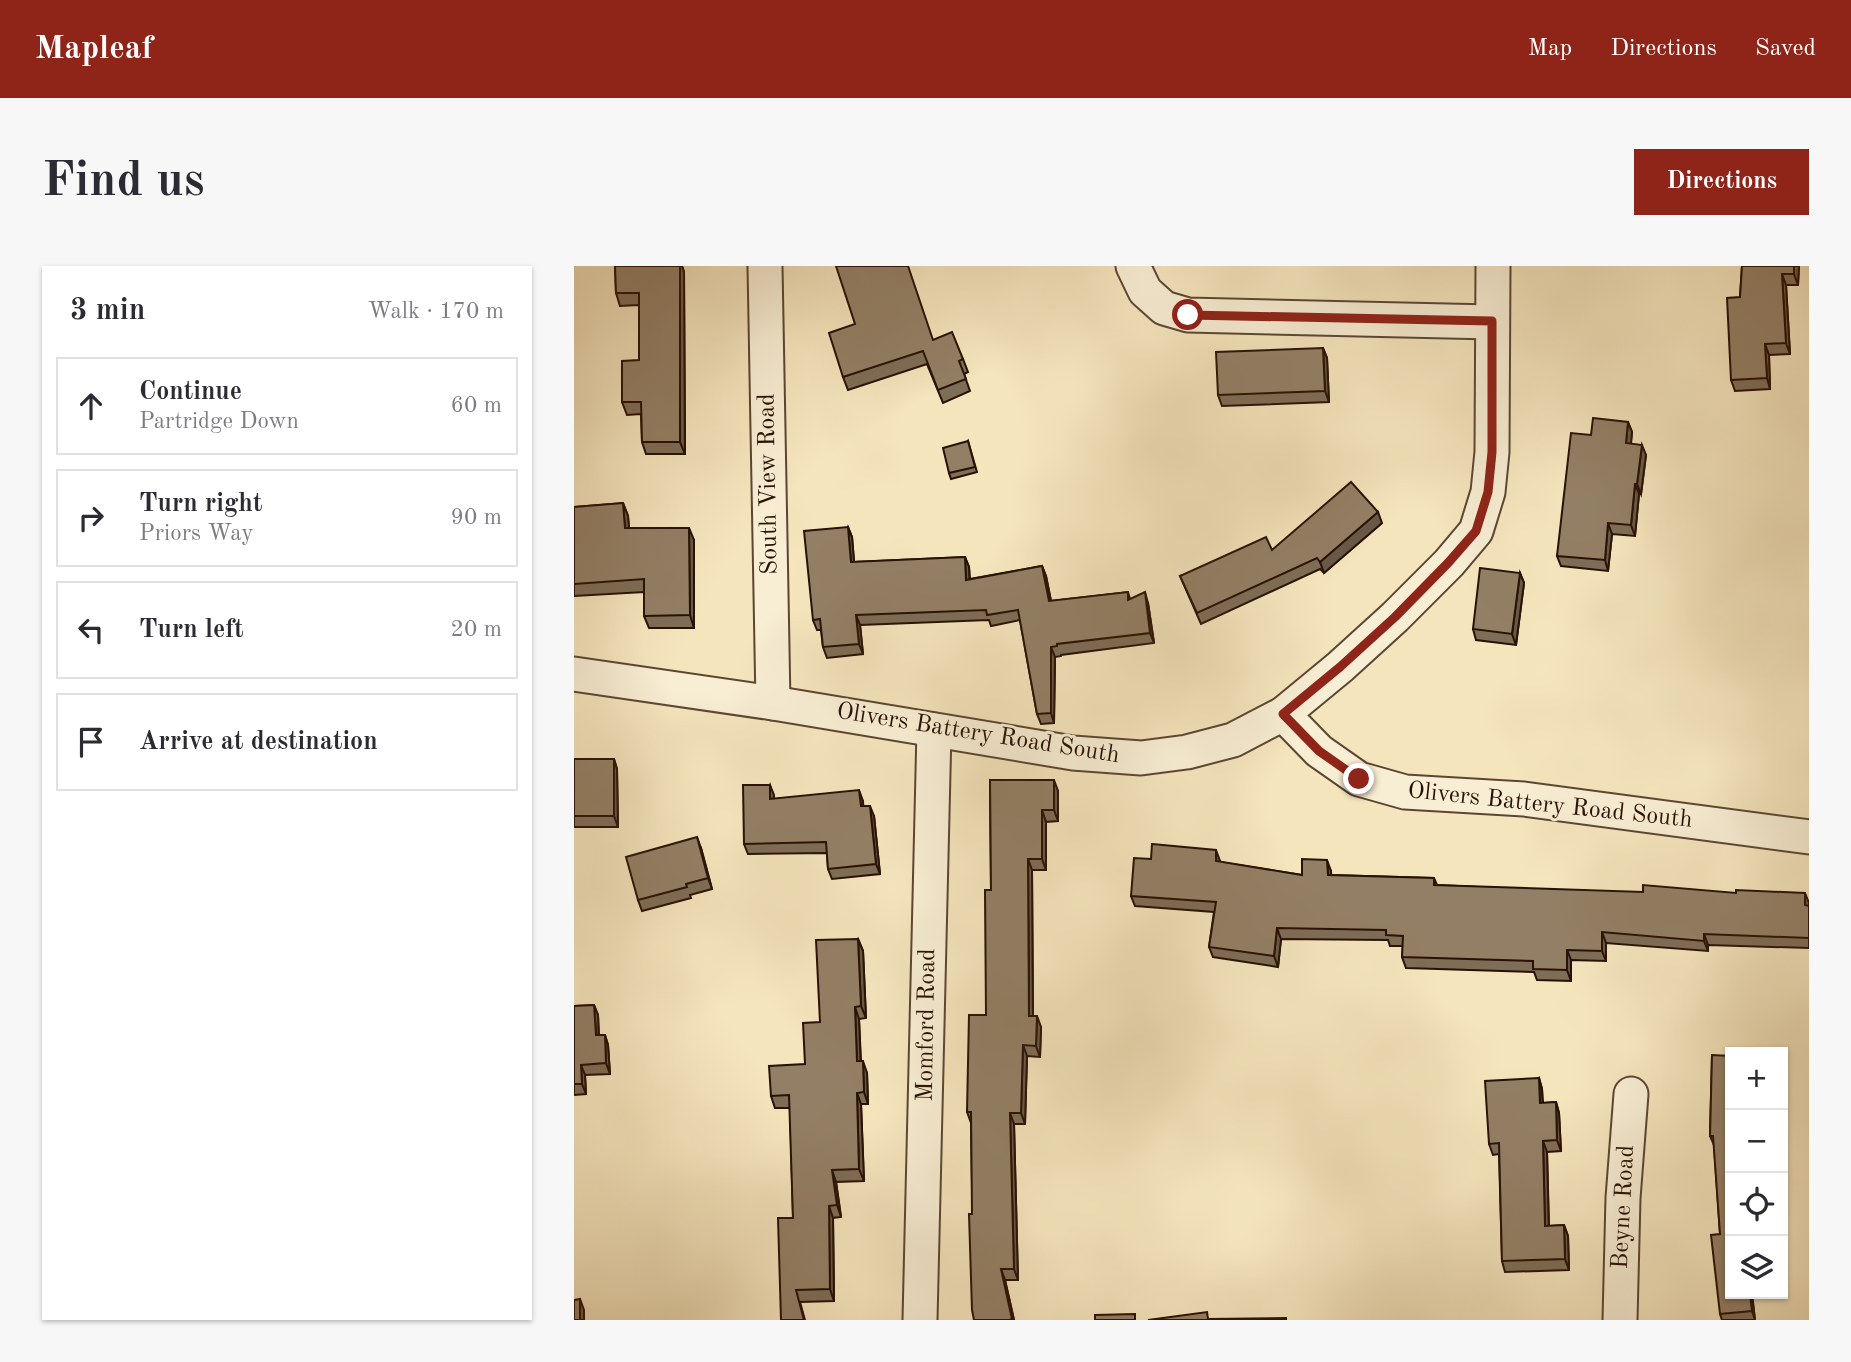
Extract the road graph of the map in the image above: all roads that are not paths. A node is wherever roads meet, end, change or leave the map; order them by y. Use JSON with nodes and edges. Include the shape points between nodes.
{"nodes":[{"id":1,"x":765,"y":266,"type":"edge"},
{"id":2,"x":1133,"y":266,"type":"edge"},
{"id":3,"x":1493,"y":266,"type":"edge"},
{"id":4,"x":1492,"y":321,"type":"junction"},
{"id":5,"x":574,"y":674,"type":"edge"},
{"id":6,"x":773,"y":703,"type":"junction"},
{"id":7,"x":1283,"y":714,"type":"junction"},
{"id":8,"x":934,"y":730,"type":"junction"},
{"id":9,"x":1809,"y":837,"type":"edge"},
{"id":10,"x":1631,"y":1094,"type":"dead end"},
{"id":11,"x":920,"y":1320,"type":"edge"},
{"id":12,"x":1620,"y":1320,"type":"edge"}],
"edges":[{"from":1,"to":6,"type":"street","name":"South View Road"},
{"from":2,"to":4,"type":"street","via":[[1145,291],[1164,308],[1188,315]]},
{"from":3,"to":4,"type":"street"},
{"from":4,"to":7,"type":"street","via":[[1492,452],[1488,492],[1476,531],[1395,617]]},
{"from":5,"to":6,"type":"street","name":"Olivers Battery Road South"},
{"from":6,"to":8,"type":"street","name":"Olivers Battery Road South"},
{"from":7,"to":8,"type":"street","name":"Olivers Battery Road South","via":[[1233,740],[1141,758],[1073,753]]},
{"from":7,"to":9,"type":"street","name":"Olivers Battery Road South","via":[[1319,751],[1359,779],[1405,792],[1524,799]]},
{"from":8,"to":11,"type":"street","name":"Momford Road"},
{"from":10,"to":12,"type":"street","name":"Beyne Road"}]}
